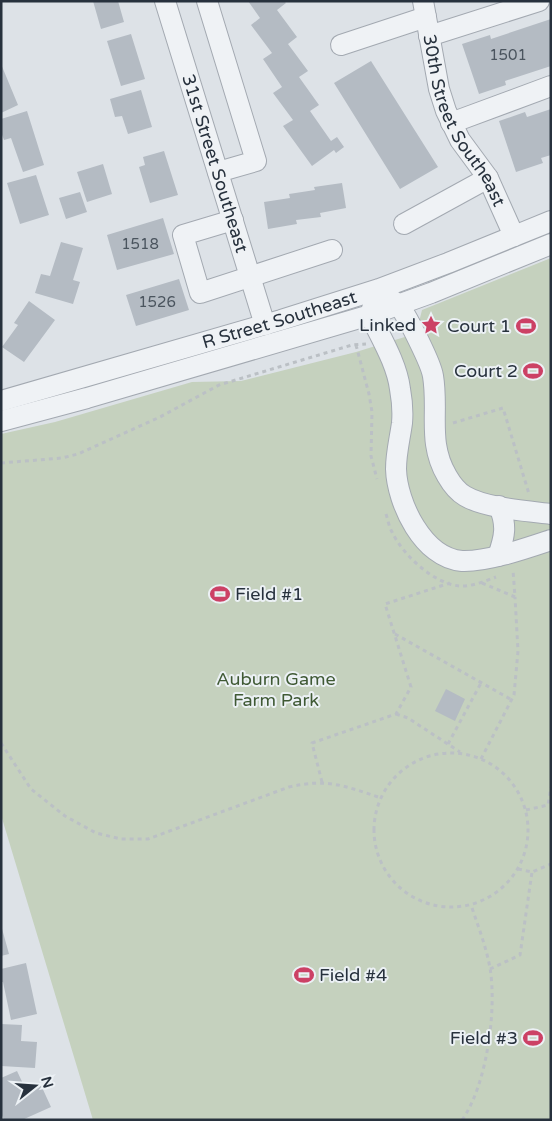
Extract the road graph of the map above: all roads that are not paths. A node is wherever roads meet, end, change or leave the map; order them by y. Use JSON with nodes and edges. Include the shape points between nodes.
{"nodes":[{"id":1,"x":165,"y":1,"type":"edge"},
{"id":2,"x":206,"y":1,"type":"edge"},
{"id":3,"x":539,"y":1,"type":"edge"},
{"id":4,"x":426,"y":18,"type":"edge"},
{"id":5,"x":341,"y":45,"type":"dead end"},
{"id":6,"x":551,"y":86,"type":"edge"},
{"id":7,"x":451,"y":123,"type":"junction"},
{"id":8,"x":218,"y":172,"type":"junction"},
{"id":9,"x":488,"y":178,"type":"junction"},
{"id":10,"x":233,"y":220,"type":"junction"},
{"id":11,"x":551,"y":221,"type":"edge"},
{"id":12,"x":404,"y":224,"type":"dead end"},
{"id":13,"x":514,"y":236,"type":"junction"},
{"id":14,"x":551,"y":244,"type":"edge"},
{"id":15,"x":332,"y":250,"type":"dead end"},
{"id":16,"x":250,"y":277,"type":"junction"},
{"id":17,"x":379,"y":289,"type":"junction"},
{"id":18,"x":399,"y":305,"type":"junction"},
{"id":19,"x":370,"y":315,"type":"junction"},
{"id":20,"x":265,"y":325,"type":"junction"},
{"id":21,"x":1,"y":401,"type":"edge"},
{"id":22,"x":1,"y":421,"type":"edge"},
{"id":23,"x":499,"y":506,"type":"junction"},
{"id":24,"x":542,"y":513,"type":"edge"},
{"id":25,"x":551,"y":540,"type":"edge"},
{"id":26,"x":498,"y":556,"type":"junction"}],
"edges":[{"from":1,"to":8,"type":"street","name":"31st Street Southeast"},
{"from":2,"to":8,"type":"street","via":[[256,161]]},
{"from":3,"to":4,"type":"street"},
{"from":4,"to":5,"type":"street"},
{"from":4,"to":7,"type":"street","name":"30th Street Southeast","via":[[439,89]]},
{"from":6,"to":7,"type":"street"},
{"from":7,"to":9,"type":"street","name":"30th Street Southeast"},
{"from":8,"to":10,"type":"street","name":"31st Street Southeast"},
{"from":9,"to":12,"type":"street"},
{"from":9,"to":13,"type":"street","name":"30th Street Southeast"},
{"from":10,"to":16,"type":"street","name":"31st Street Southeast"},
{"from":10,"to":16,"type":"street","via":[[184,235],[200,293]]},
{"from":11,"to":13,"type":"street","name":"R Street Southeast"},
{"from":13,"to":17,"type":"street","name":"R Street Southeast"},
{"from":14,"to":18,"type":"street","name":"R Street Southeast"},
{"from":15,"to":16,"type":"street"},
{"from":16,"to":20,"type":"street","name":"31st Street Southeast"},
{"from":17,"to":18,"type":"street"},
{"from":17,"to":19,"type":"street"},
{"from":17,"to":20,"type":"street","name":"R Street Southeast"},
{"from":18,"to":19,"type":"street","name":"R Street Southeast"},
{"from":18,"to":23,"type":"street","via":[[433,374],[436,451],[443,469],[464,496]]},
{"from":19,"to":22,"type":"street","name":"R Street Southeast"},
{"from":19,"to":26,"type":"street","via":[[398,380],[403,413],[397,477],[410,520],[428,544],[450,558],[462,561]]},
{"from":20,"to":21,"type":"street","name":"R Street Southeast"},
{"from":23,"to":24,"type":"street"},
{"from":23,"to":26,"type":"street","via":[[505,531]]},
{"from":25,"to":26,"type":"street"}]}
